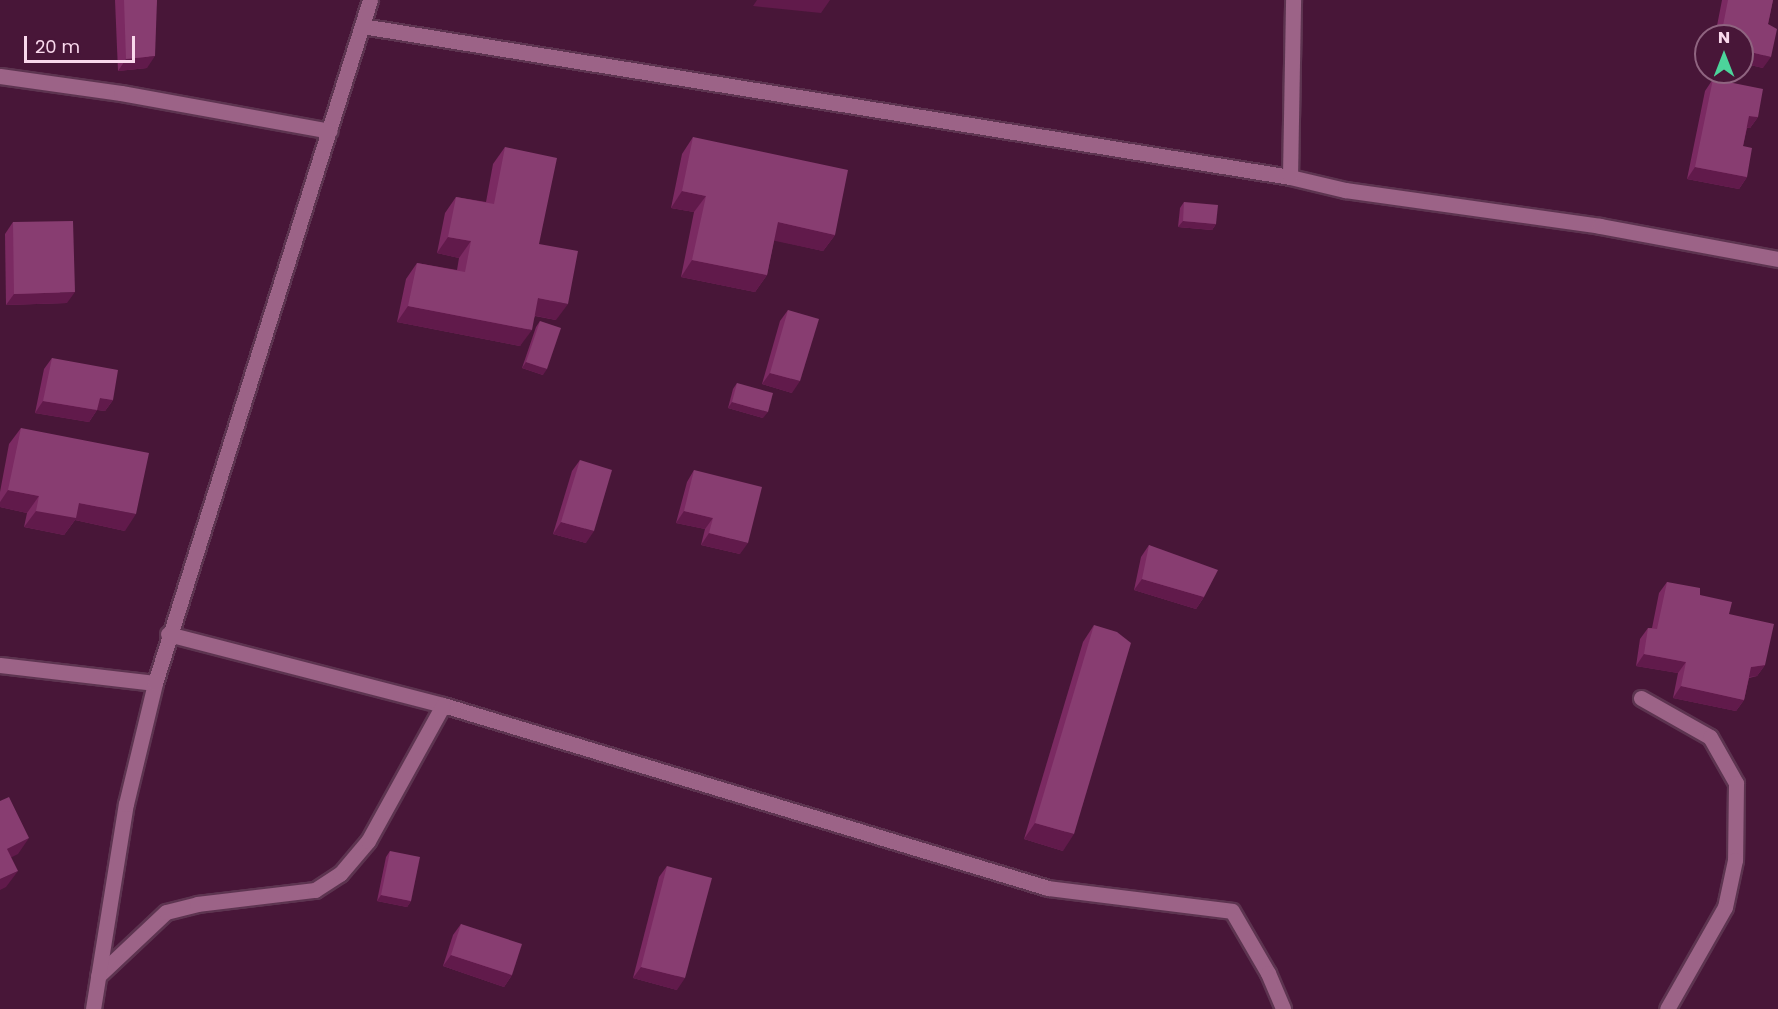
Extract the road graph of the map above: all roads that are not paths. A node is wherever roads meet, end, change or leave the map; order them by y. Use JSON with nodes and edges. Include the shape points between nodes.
{"nodes":[{"id":1,"x":370,"y":0,"type":"edge"},
{"id":2,"x":1293,"y":0,"type":"edge"},
{"id":3,"x":362,"y":26,"type":"junction"},
{"id":4,"x":0,"y":76,"type":"edge"},
{"id":5,"x":330,"y":131,"type":"junction"},
{"id":6,"x":1290,"y":177,"type":"junction"},
{"id":7,"x":1778,"y":259,"type":"edge"},
{"id":8,"x":168,"y":634,"type":"junction"},
{"id":9,"x":0,"y":665,"type":"edge"},
{"id":10,"x":155,"y":683,"type":"junction"},
{"id":11,"x":1641,"y":699,"type":"dead end"},
{"id":12,"x":443,"y":705,"type":"junction"},
{"id":13,"x":98,"y":976,"type":"junction"},
{"id":14,"x":93,"y":1009,"type":"edge"},
{"id":15,"x":1282,"y":1009,"type":"edge"},
{"id":16,"x":1667,"y":1009,"type":"edge"}],
"edges":[{"from":1,"to":3,"type":"street"},
{"from":2,"to":6,"type":"street"},
{"from":3,"to":5,"type":"street"},
{"from":3,"to":6,"type":"street"},
{"from":4,"to":5,"type":"street","via":[[121,93]]},
{"from":5,"to":8,"type":"street"},
{"from":6,"to":7,"type":"street","via":[[1345,190],[1600,226]]},
{"from":8,"to":10,"type":"street"},
{"from":8,"to":12,"type":"street"},
{"from":9,"to":10,"type":"street"},
{"from":10,"to":13,"type":"street","via":[[126,804]]},
{"from":11,"to":16,"type":"street","via":[[1710,737],[1736,783],[1735,860],[1725,907]]},
{"from":12,"to":13,"type":"street","via":[[368,841],[340,874],[315,890],[197,904],[166,912]]},
{"from":12,"to":15,"type":"street","via":[[1048,888],[1232,911],[1268,973]]},
{"from":13,"to":14,"type":"street"}]}
